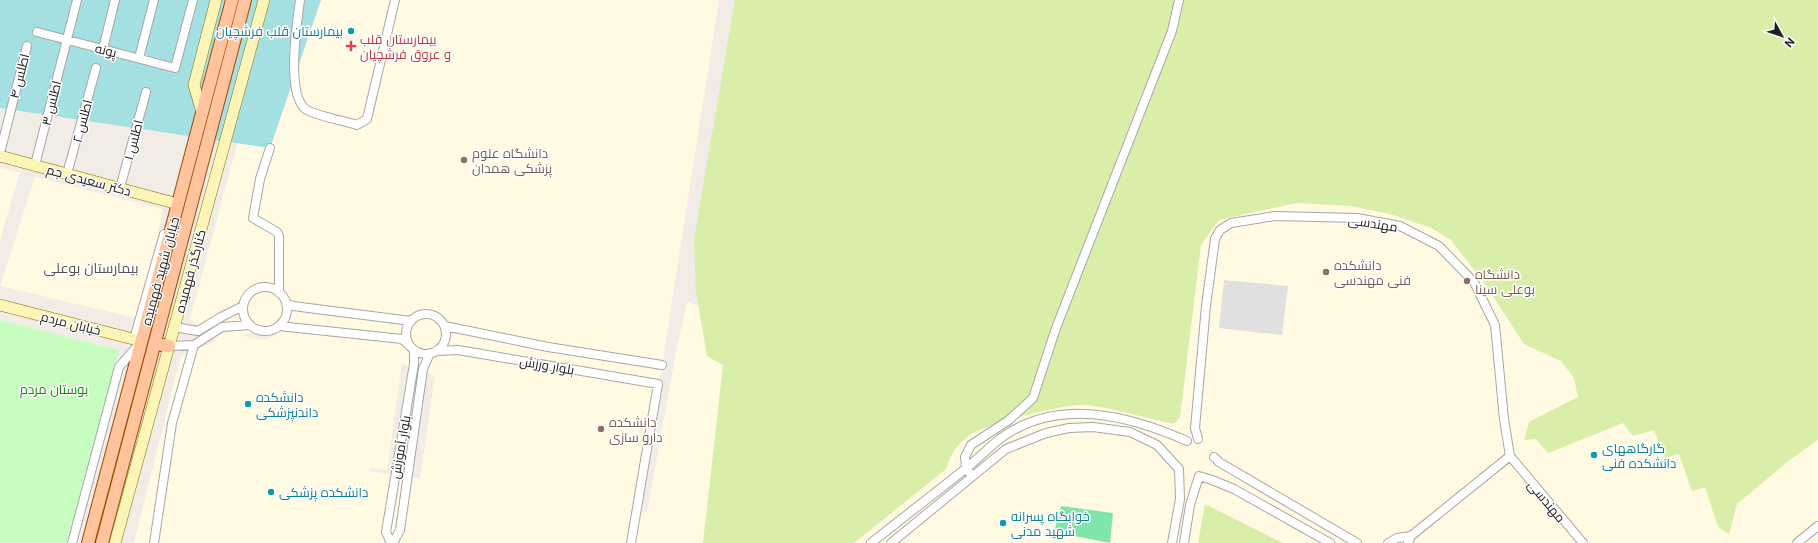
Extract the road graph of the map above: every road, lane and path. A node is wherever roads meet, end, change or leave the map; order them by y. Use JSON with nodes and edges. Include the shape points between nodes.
{"nodes":[{"id":1,"x":77,"y":0,"type":"edge"},
{"id":2,"x":115,"y":0,"type":"edge"},
{"id":3,"x":154,"y":0,"type":"edge"},
{"id":4,"x":193,"y":0,"type":"edge"},
{"id":5,"x":216,"y":0,"type":"edge"},
{"id":6,"x":232,"y":0,"type":"edge"},
{"id":7,"x":245,"y":0,"type":"edge"},
{"id":8,"x":264,"y":0,"type":"edge"},
{"id":9,"x":300,"y":0,"type":"edge"},
{"id":10,"x":395,"y":0,"type":"edge"},
{"id":11,"x":1179,"y":0,"type":"edge"},
{"id":12,"x":37,"y":32,"type":"dead end"},
{"id":13,"x":67,"y":40,"type":"junction"},
{"id":14,"x":27,"y":46,"type":"dead end"},
{"id":15,"x":103,"y":49,"type":"junction"},
{"id":16,"x":139,"y":58,"type":"junction"},
{"id":17,"x":96,"y":68,"type":"dead end"},
{"id":18,"x":146,"y":92,"type":"dead end"},
{"id":19,"x":202,"y":112,"type":"junction"},
{"id":20,"x":270,"y":148,"type":"dead end"},
{"id":21,"x":0,"y":152,"type":"edge"},
{"id":22,"x":0,"y":156,"type":"edge"},
{"id":23,"x":35,"y":165,"type":"junction"},
{"id":24,"x":68,"y":174,"type":"junction"},
{"id":25,"x":120,"y":188,"type":"junction"},
{"id":26,"x":175,"y":203,"type":"junction"},
{"id":27,"x":279,"y":293,"type":"junction"},
{"id":28,"x":286,"y":303,"type":"junction"},
{"id":29,"x":0,"y":305,"type":"edge"},
{"id":30,"x":243,"y":306,"type":"junction"},
{"id":31,"x":411,"y":321,"type":"junction"},
{"id":32,"x":250,"y":326,"type":"junction"},
{"id":33,"x":278,"y":326,"type":"junction"},
{"id":34,"x":445,"y":326,"type":"junction"},
{"id":35,"x":174,"y":327,"type":"junction"},
{"id":36,"x":138,"y":340,"type":"junction"},
{"id":37,"x":155,"y":344,"type":"junction"},
{"id":38,"x":194,"y":345,"type":"junction"},
{"id":39,"x":169,"y":346,"type":"junction"},
{"id":40,"x":413,"y":348,"type":"junction"},
{"id":41,"x":433,"y":352,"type":"junction"},
{"id":42,"x":662,"y":365,"type":"dead end"},
{"id":43,"x":1198,"y":439,"type":"dead end"},
{"id":44,"x":1187,"y":440,"type":"dead end"},
{"id":45,"x":1510,"y":456,"type":"junction"},
{"id":46,"x":1214,"y":457,"type":"dead end"},
{"id":47,"x":397,"y":467,"type":"junction"},
{"id":48,"x":966,"y":468,"type":"junction"},
{"id":49,"x":408,"y":469,"type":"junction"},
{"id":50,"x":972,"y":476,"type":"junction"},
{"id":51,"x":1818,"y":526,"type":"edge"},
{"id":52,"x":1410,"y":539,"type":"edge"},
{"id":53,"x":72,"y":543,"type":"edge"},
{"id":54,"x":88,"y":543,"type":"edge"},
{"id":55,"x":102,"y":543,"type":"edge"},
{"id":56,"x":116,"y":543,"type":"edge"},
{"id":57,"x":154,"y":543,"type":"edge"},
{"id":58,"x":392,"y":543,"type":"edge"},
{"id":59,"x":631,"y":543,"type":"edge"},
{"id":60,"x":871,"y":543,"type":"edge"},
{"id":61,"x":891,"y":543,"type":"edge"},
{"id":62,"x":1172,"y":543,"type":"edge"},
{"id":63,"x":1184,"y":543,"type":"edge"},
{"id":64,"x":1330,"y":543,"type":"edge"},
{"id":65,"x":1357,"y":543,"type":"edge"},
{"id":66,"x":1388,"y":543,"type":"edge"},
{"id":67,"x":1583,"y":543,"type":"edge"},
{"id":68,"x":1797,"y":543,"type":"edge"}],
"edges":[{"from":1,"to":13,"type":"street","name":"اطلس ۳"},
{"from":2,"to":15,"type":"street"},
{"from":3,"to":16,"type":"street"},
{"from":4,"to":16,"type":"street","name":"پونه","via":[[175,68]]},
{"from":5,"to":19,"type":"street","via":[[194,86]]},
{"from":6,"to":19,"type":"main road","name":"خیابان شهید فهمیده"},
{"from":7,"to":37,"type":"main road","name":"خیابان شهید فهمیده"},
{"from":8,"to":35,"type":"street","name":"کنارگذر فهمیده"},
{"from":9,"to":10,"type":"street","via":[[295,37],[295,75],[300,104],[307,110],[357,125],[367,119]]},
{"from":11,"to":48,"type":"street","via":[[1172,31],[1056,328],[1033,398],[1008,420],[971,445],[965,457]]},
{"from":12,"to":13,"type":"street","name":"پونه"},
{"from":13,"to":15,"type":"street","name":"پونه"},
{"from":13,"to":23,"type":"street","name":"اطلس ۳"},
{"from":14,"to":21,"type":"street","name":"اطلس ۴"},
{"from":15,"to":16,"type":"street","name":"پونه"},
{"from":17,"to":24,"type":"street","name":"اطلس ۲"},
{"from":18,"to":25,"type":"street","name":"اطلس ۱"},
{"from":19,"to":26,"type":"main road","name":"خیابان شهید فهمیده"},
{"from":20,"to":27,"type":"street","via":[[260,178],[253,218],[277,232],[279,236]]},
{"from":22,"to":23,"type":"street","name":"دکتر سعیدی جم"},
{"from":23,"to":24,"type":"street","name":"دکتر سعیدی جم"},
{"from":24,"to":25,"type":"street","name":"دکتر سعیدی جم"},
{"from":25,"to":26,"type":"street","name":"دکتر سعیدی جم"},
{"from":26,"to":36,"type":"main road","name":"خیابان شهید فهمیده"},
{"from":27,"to":28,"type":"street"},
{"from":27,"to":30,"type":"street","via":[[274,289],[260,288],[249,294]]},
{"from":28,"to":31,"type":"street"},
{"from":28,"to":33,"type":"street","via":[[286,316]]},
{"from":29,"to":36,"type":"street","name":"خیابان مردم"},
{"from":30,"to":32,"type":"street","via":[[243,313]]},
{"from":30,"to":35,"type":"street","via":[[198,331]]},
{"from":31,"to":34,"type":"street","via":[[422,314],[429,314]]},
{"from":31,"to":40,"type":"street","via":[[406,337]]},
{"from":32,"to":33,"type":"street","via":[[267,331]]},
{"from":32,"to":38,"type":"street","via":[[222,327]]},
{"from":33,"to":40,"type":"street","via":[[402,339]]},
{"from":34,"to":41,"type":"street","via":[[444,343]]},
{"from":34,"to":42,"type":"street","name":"بلوار ورزش","via":[[548,347]]},
{"from":35,"to":39,"type":"street","name":"کنارگذر فهمیده"},
{"from":36,"to":53,"type":"street","via":[[119,367]]},
{"from":36,"to":54,"type":"main road","name":"خیابان شهید فهمیده"},
{"from":37,"to":39,"type":"main road"},
{"from":37,"to":55,"type":"main road","name":"خیابان شهید فهمیده"},
{"from":38,"to":39,"type":"street"},
{"from":38,"to":57,"type":"street","via":[[172,423]]},
{"from":39,"to":56,"type":"street","name":"کنارگذر فهمیده"},
{"from":40,"to":41,"type":"street","via":[[424,354]]},
{"from":40,"to":47,"type":"street","name":"بلوار آموزش","via":[[414,364]]},
{"from":41,"to":49,"type":"street","name":"بلوار آموزش","via":[[423,369]]},
{"from":41,"to":59,"type":"street","name":"بلوار ورزش","via":[[458,350],[658,384]]},
{"from":43,"to":45,"type":"street","name":"مهندسی","via":[[1195,428],[1206,306],[1215,239],[1220,230],[1231,223],[1275,216],[1357,218],[1400,226],[1439,246],[1474,282],[1495,324]]},
{"from":44,"to":48,"type":"street","via":[[1131,421],[1096,414],[1066,413],[1033,421],[1002,438]]},
{"from":45,"to":52,"type":"street"},
{"from":45,"to":67,"type":"street","name":"مهندسی"},
{"from":46,"to":65,"type":"street"},
{"from":47,"to":49,"type":"street"},
{"from":47,"to":58,"type":"street","name":"بلوار آموزش","via":[[386,532]]},
{"from":48,"to":50,"type":"street"},
{"from":48,"to":60,"type":"street"},
{"from":49,"to":58,"type":"street","name":"بلوار آموزش","via":[[400,530]]},
{"from":50,"to":61,"type":"street"},
{"from":50,"to":62,"type":"street","via":[[1006,449],[1046,433],[1069,428],[1093,427],[1130,432],[1157,445],[1179,469],[1180,499]]},
{"from":51,"to":68,"type":"street"},
{"from":52,"to":66,"type":"street","via":[[1397,538]]},
{"from":63,"to":64,"type":"street","via":[[1190,505],[1199,476],[1234,489]]}]}
